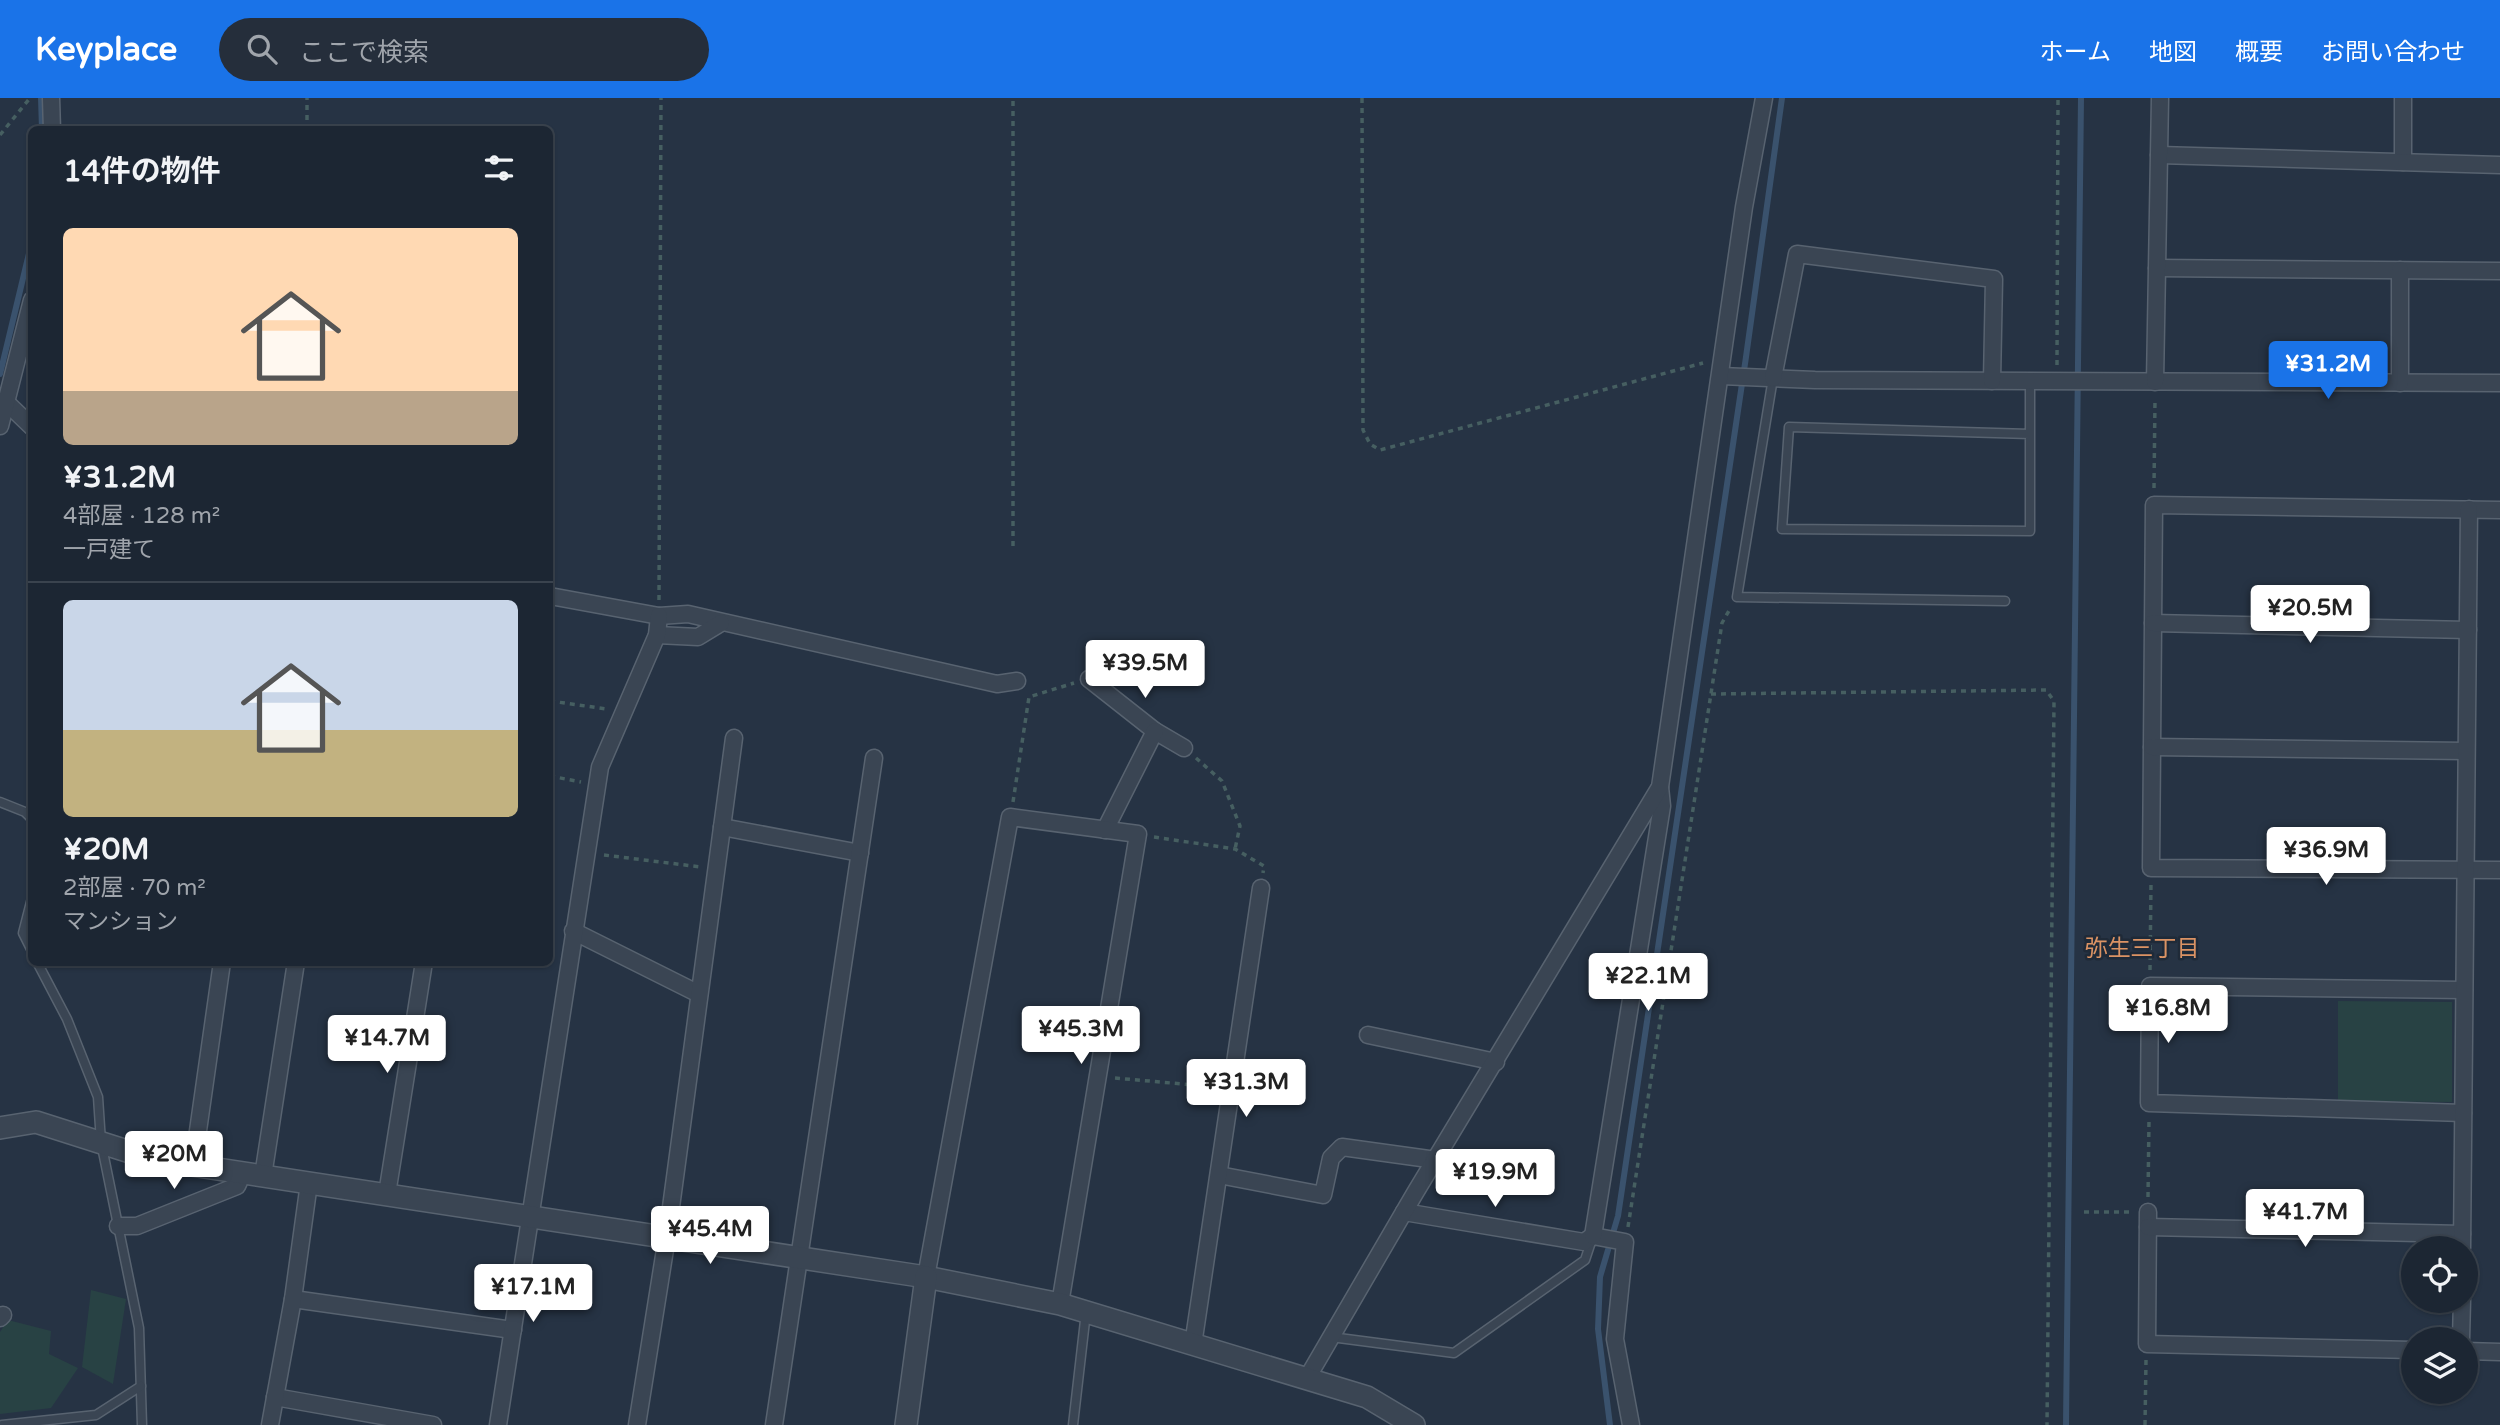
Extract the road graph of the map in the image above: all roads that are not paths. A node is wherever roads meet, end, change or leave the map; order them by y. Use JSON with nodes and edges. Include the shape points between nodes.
{"nodes":[{"id":1,"x":51,"y":98,"type":"edge"},
{"id":2,"x":1764,"y":98,"type":"edge"},
{"id":3,"x":2160,"y":98,"type":"edge"},
{"id":4,"x":2403,"y":98,"type":"edge"},
{"id":5,"x":52,"y":126,"type":"edge"},
{"id":6,"x":2159,"y":155,"type":"junction"},
{"id":7,"x":2403,"y":162,"type":"junction"},
{"id":8,"x":2500,"y":165,"type":"edge"},
{"id":9,"x":2157,"y":268,"type":"junction"},
{"id":10,"x":2400,"y":271,"type":"junction"},
{"id":11,"x":2500,"y":271,"type":"edge"},
{"id":12,"x":28,"y":316,"type":"edge"},
{"id":13,"x":1721,"y":376,"type":"junction"},
{"id":14,"x":1773,"y":378,"type":"junction"},
{"id":15,"x":1992,"y":381,"type":"junction"},
{"id":16,"x":2030,"y":381,"type":"junction"},
{"id":17,"x":2155,"y":382,"type":"junction"},
{"id":18,"x":2400,"y":383,"type":"junction"},
{"id":19,"x":2500,"y":383,"type":"edge"},
{"id":20,"x":7,"y":402,"type":"junction"},
{"id":21,"x":28,"y":423,"type":"edge"},
{"id":22,"x":0,"y":426,"type":"edge"},
{"id":23,"x":2030,"y":434,"type":"junction"},
{"id":24,"x":2469,"y":509,"type":"junction"},
{"id":25,"x":2500,"y":510,"type":"edge"},
{"id":26,"x":553,"y":597,"type":"edge"},
{"id":27,"x":2005,"y":601,"type":"dead end"},
{"id":28,"x":659,"y":616,"type":"junction"},
{"id":29,"x":721,"y":622,"type":"junction"},
{"id":30,"x":2153,"y":623,"type":"junction"},
{"id":31,"x":2468,"y":630,"type":"junction"},
{"id":32,"x":657,"y":635,"type":"junction"},
{"id":33,"x":1089,"y":678,"type":"road end"},
{"id":34,"x":1017,"y":681,"type":"dead end"},
{"id":35,"x":1155,"y":731,"type":"junction"},
{"id":36,"x":734,"y":738,"type":"dead end"},
{"id":37,"x":2152,"y":747,"type":"junction"},
{"id":38,"x":1184,"y":748,"type":"road end"},
{"id":39,"x":2466,"y":751,"type":"junction"},
{"id":40,"x":873,"y":758,"type":"dead end"},
{"id":41,"x":1660,"y":787,"type":"junction"},
{"id":42,"x":0,"y":802,"type":"edge"},
{"id":43,"x":28,"y":816,"type":"edge"},
{"id":44,"x":722,"y":827,"type":"junction"},
{"id":45,"x":1105,"y":830,"type":"junction"},
{"id":46,"x":860,"y":853,"type":"junction"},
{"id":47,"x":2465,"y":870,"type":"junction"},
{"id":48,"x":2500,"y":870,"type":"edge"},
{"id":49,"x":1261,"y":888,"type":"road end"},
{"id":50,"x":28,"y":914,"type":"edge"},
{"id":51,"x":573,"y":930,"type":"junction"},
{"id":52,"x":28,"y":943,"type":"edge"},
{"id":53,"x":39,"y":966,"type":"edge"},
{"id":54,"x":221,"y":966,"type":"edge"},
{"id":55,"x":295,"y":966,"type":"edge"},
{"id":56,"x":423,"y":966,"type":"edge"},
{"id":57,"x":2464,"y":990,"type":"junction"},
{"id":58,"x":699,"y":994,"type":"junction"},
{"id":59,"x":1368,"y":1035,"type":"dead end"},
{"id":60,"x":1496,"y":1062,"type":"junction"},
{"id":61,"x":2463,"y":1113,"type":"junction"},
{"id":62,"x":0,"y":1128,"type":"edge"},
{"id":63,"x":101,"y":1142,"type":"junction"},
{"id":64,"x":1436,"y":1160,"type":"junction"},
{"id":65,"x":193,"y":1166,"type":"junction"},
{"id":66,"x":253,"y":1175,"type":"junction"},
{"id":67,"x":1219,"y":1175,"type":"junction"},
{"id":68,"x":309,"y":1183,"type":"junction"},
{"id":69,"x":387,"y":1194,"type":"junction"},
{"id":70,"x":1404,"y":1212,"type":"junction"},
{"id":71,"x":532,"y":1216,"type":"junction"},
{"id":72,"x":118,"y":1226,"type":"junction"},
{"id":73,"x":1593,"y":1236,"type":"junction"},
{"id":74,"x":2462,"y":1236,"type":"edge"},
{"id":75,"x":667,"y":1237,"type":"junction"},
{"id":76,"x":2401,"y":1237,"type":"edge"},
{"id":77,"x":801,"y":1260,"type":"junction"},
{"id":78,"x":926,"y":1277,"type":"junction"},
{"id":79,"x":293,"y":1299,"type":"junction"},
{"id":80,"x":1060,"y":1304,"type":"junction"},
{"id":81,"x":1086,"y":1312,"type":"junction"},
{"id":82,"x":513,"y":1330,"type":"junction"},
{"id":83,"x":1331,"y":1337,"type":"junction"},
{"id":84,"x":1194,"y":1345,"type":"junction"},
{"id":85,"x":2401,"y":1350,"type":"edge"},
{"id":86,"x":2478,"y":1351,"type":"edge"},
{"id":87,"x":2500,"y":1352,"type":"edge"},
{"id":88,"x":1306,"y":1380,"type":"junction"},
{"id":89,"x":141,"y":1387,"type":"junction"},
{"id":90,"x":275,"y":1397,"type":"junction"},
{"id":91,"x":2,"y":1425,"type":"edge"},
{"id":92,"x":142,"y":1425,"type":"edge"},
{"id":93,"x":270,"y":1425,"type":"edge"},
{"id":94,"x":433,"y":1425,"type":"edge"},
{"id":95,"x":498,"y":1425,"type":"edge"},
{"id":96,"x":636,"y":1425,"type":"edge"},
{"id":97,"x":774,"y":1425,"type":"edge"},
{"id":98,"x":906,"y":1425,"type":"edge"},
{"id":99,"x":1073,"y":1425,"type":"edge"},
{"id":100,"x":1414,"y":1425,"type":"edge"},
{"id":101,"x":1630,"y":1425,"type":"edge"}],
"edges":[{"from":1,"to":5,"type":"street"},
{"from":2,"to":13,"type":"street"},
{"from":3,"to":6,"type":"street"},
{"from":4,"to":7,"type":"street"},
{"from":6,"to":7,"type":"street"},
{"from":6,"to":9,"type":"street"},
{"from":7,"to":8,"type":"street"},
{"from":9,"to":10,"type":"street"},
{"from":9,"to":17,"type":"street"},
{"from":10,"to":11,"type":"street"},
{"from":10,"to":18,"type":"street"},
{"from":12,"to":20,"type":"street"},
{"from":13,"to":14,"type":"street"},
{"from":13,"to":41,"type":"street"},
{"from":14,"to":15,"type":"street"},
{"from":14,"to":15,"type":"street","via":[[1797,254],[1994,279]]},
{"from":14,"to":27,"type":"lane","via":[[1737,596]]},
{"from":15,"to":16,"type":"street"},
{"from":16,"to":17,"type":"street"},
{"from":16,"to":23,"type":"lane"},
{"from":17,"to":18,"type":"street"},
{"from":18,"to":19,"type":"street"},
{"from":20,"to":21,"type":"street"},
{"from":20,"to":22,"type":"street"},
{"from":23,"to":23,"type":"lane","via":[[2030,531],[1782,529],[1789,427]]},
{"from":24,"to":25,"type":"street"},
{"from":24,"to":30,"type":"street","via":[[2154,505]]},
{"from":24,"to":31,"type":"street"},
{"from":26,"to":28,"type":"street"},
{"from":28,"to":29,"type":"street","via":[[688,614]]},
{"from":28,"to":32,"type":"street"},
{"from":29,"to":32,"type":"street","via":[[698,637]]},
{"from":29,"to":34,"type":"street","via":[[978,681]]},
{"from":30,"to":31,"type":"street"},
{"from":30,"to":37,"type":"street"},
{"from":31,"to":39,"type":"street"},
{"from":32,"to":51,"type":"street","via":[[600,766]]},
{"from":33,"to":35,"type":"street"},
{"from":35,"to":38,"type":"street"},
{"from":35,"to":45,"type":"street"},
{"from":36,"to":44,"type":"street"},
{"from":37,"to":39,"type":"street"},
{"from":37,"to":47,"type":"street","via":[[2151,868]]},
{"from":39,"to":47,"type":"street"},
{"from":40,"to":46,"type":"street"},
{"from":41,"to":60,"type":"street"},
{"from":41,"to":73,"type":"street","via":[[1662,806]]},
{"from":42,"to":43,"type":"lane"},
{"from":44,"to":46,"type":"street"},
{"from":44,"to":58,"type":"street"},
{"from":45,"to":78,"type":"street","via":[[1010,817]]},
{"from":45,"to":80,"type":"street","via":[[1138,834]]},
{"from":46,"to":77,"type":"street"},
{"from":47,"to":48,"type":"street"},
{"from":47,"to":57,"type":"street"},
{"from":49,"to":67,"type":"street"},
{"from":50,"to":52,"type":"lane","via":[[23,933]]},
{"from":51,"to":58,"type":"street"},
{"from":51,"to":71,"type":"street"},
{"from":53,"to":63,"type":"lane","via":[[67,1019],[98,1097]]},
{"from":54,"to":65,"type":"street"},
{"from":55,"to":66,"type":"street"},
{"from":56,"to":69,"type":"street"},
{"from":57,"to":61,"type":"street"},
{"from":57,"to":61,"type":"street","via":[[2150,986],[2149,1103]]},
{"from":58,"to":75,"type":"street"},
{"from":59,"to":60,"type":"street"},
{"from":60,"to":64,"type":"street"},
{"from":61,"to":74,"type":"street"},
{"from":62,"to":63,"type":"street","via":[[36,1122]]},
{"from":63,"to":65,"type":"street","via":[[152,1159]]},
{"from":63,"to":72,"type":"lane"},
{"from":64,"to":67,"type":"street","via":[[1342,1147],[1331,1157],[1323,1195]]},
{"from":64,"to":70,"type":"street"},
{"from":65,"to":66,"type":"street"},
{"from":66,"to":68,"type":"street"},
{"from":66,"to":72,"type":"street","via":[[237,1186],[137,1226]]},
{"from":67,"to":84,"type":"street"},
{"from":68,"to":69,"type":"street"},
{"from":68,"to":79,"type":"street"},
{"from":69,"to":71,"type":"street"},
{"from":70,"to":73,"type":"street","via":[[1584,1242]]},
{"from":70,"to":83,"type":"street"},
{"from":71,"to":75,"type":"street"},
{"from":71,"to":82,"type":"street"},
{"from":72,"to":89,"type":"lane","via":[[139,1328]]},
{"from":73,"to":83,"type":"lane","via":[[1585,1260],[1454,1353]]},
{"from":73,"to":101,"type":"street","via":[[1625,1242],[1615,1339]]},
{"from":75,"to":77,"type":"street"},
{"from":75,"to":96,"type":"street"},
{"from":76,"to":85,"type":"street","via":[[2148,1219],[2147,1344]]},
{"from":77,"to":78,"type":"street"},
{"from":77,"to":97,"type":"street"},
{"from":78,"to":80,"type":"street"},
{"from":78,"to":98,"type":"street"},
{"from":79,"to":82,"type":"street"},
{"from":79,"to":90,"type":"street"},
{"from":80,"to":81,"type":"street"},
{"from":81,"to":84,"type":"street"},
{"from":81,"to":99,"type":"lane"},
{"from":82,"to":95,"type":"street"},
{"from":83,"to":88,"type":"street"},
{"from":84,"to":88,"type":"street"},
{"from":86,"to":87,"type":"street"},
{"from":88,"to":100,"type":"street","via":[[1367,1397]]},
{"from":89,"to":91,"type":"lane","via":[[96,1415]]},
{"from":89,"to":92,"type":"lane"},
{"from":90,"to":93,"type":"street"},
{"from":90,"to":94,"type":"street"}]}
